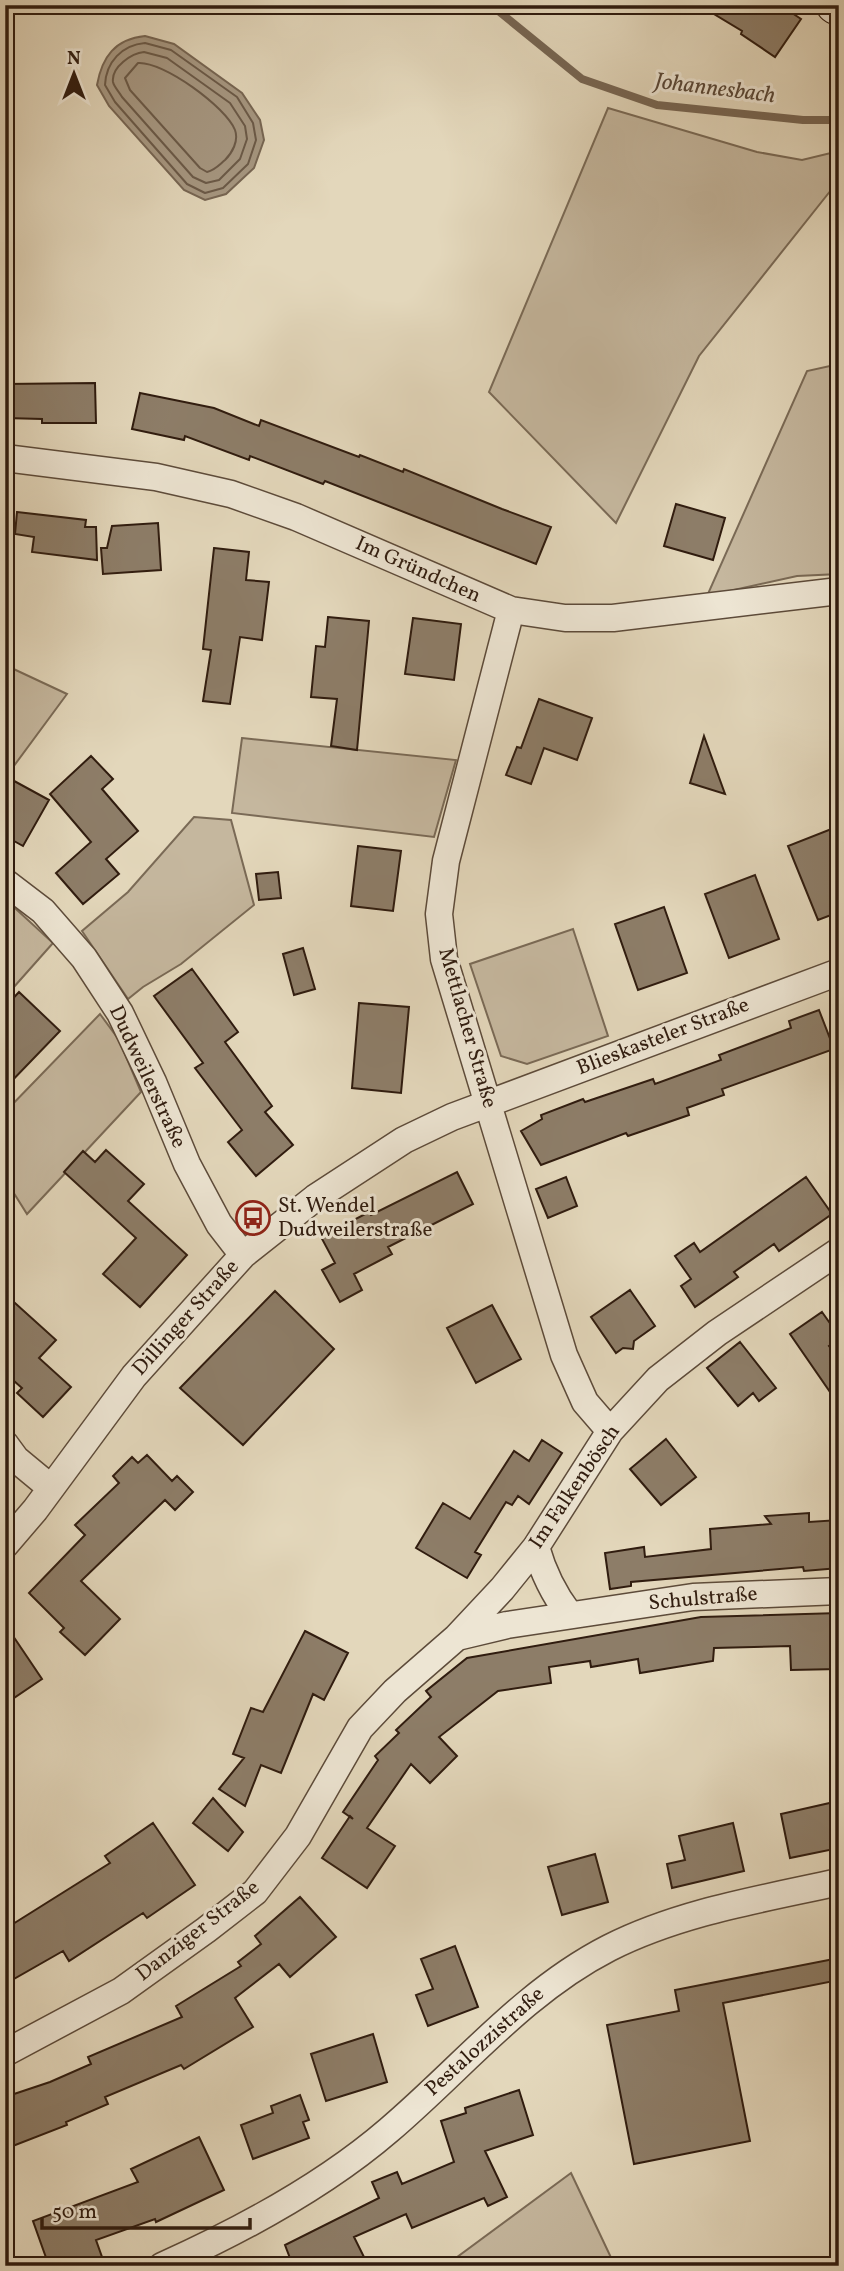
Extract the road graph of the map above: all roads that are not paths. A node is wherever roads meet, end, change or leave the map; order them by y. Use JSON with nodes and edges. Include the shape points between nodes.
{"nodes":[{"id":1,"x":5,"y":458,"type":"edge"},
{"id":2,"x":839,"y":591,"type":"edge"},
{"id":3,"x":511,"y":610,"type":"junction"},
{"id":4,"x":5,"y":882,"type":"edge"},
{"id":5,"x":839,"y":972,"type":"edge"},
{"id":6,"x":488,"y":1103,"type":"junction"},
{"id":7,"x":839,"y":1251,"type":"edge"},
{"id":8,"x":243,"y":1255,"type":"junction"},
{"id":9,"x":610,"y":1431,"type":"junction"},
{"id":10,"x":5,"y":1444,"type":"edge"},
{"id":11,"x":51,"y":1488,"type":"junction"},
{"id":12,"x":5,"y":1545,"type":"edge"},
{"id":13,"x":536,"y":1547,"type":"junction"},
{"id":14,"x":839,"y":1591,"type":"edge"},
{"id":15,"x":569,"y":1615,"type":"junction"},
{"id":16,"x":457,"y":1637,"type":"junction"},
{"id":17,"x":839,"y":1882,"type":"edge"},
{"id":18,"x":5,"y":2053,"type":"edge"},
{"id":19,"x":162,"y":2266,"type":"edge"}],
"edges":[{"from":1,"to":3,"type":"street","name":"Im Gründchen","via":[[156,477],[231,494],[296,517]]},
{"from":2,"to":3,"type":"street","name":"Im Gründchen","via":[[614,618],[565,618]]},
{"from":3,"to":6,"type":"street","name":"Mettlacher Straße","via":[[446,860],[439,914],[444,959]]},
{"from":4,"to":8,"type":"street","name":"Dudweilerstraße","via":[[43,911],[84,958],[120,1013],[187,1164],[219,1224]]},
{"from":5,"to":6,"type":"street","name":"Blieskasteler Straße"},
{"from":6,"to":8,"type":"street","name":"Dillinger Straße","via":[[404,1140],[315,1198]]},
{"from":6,"to":9,"type":"street","name":"Mettlacher Straße","via":[[564,1355],[585,1402]]},
{"from":7,"to":9,"type":"street","name":"Im Falkenbösch","via":[[658,1379]]},
{"from":8,"to":11,"type":"street","name":"Dillinger Straße","via":[[134,1376]]},
{"from":9,"to":13,"type":"street","name":"Im Falkenbösch"},
{"from":10,"to":11,"type":"street"},
{"from":11,"to":12,"type":"street","name":"Dillinger Straße"},
{"from":13,"to":15,"type":"street","via":[[555,1596]]},
{"from":13,"to":16,"type":"street","name":"Im Falkenbösch"},
{"from":14,"to":15,"type":"street","name":"Schulstraße","via":[[693,1597]]},
{"from":15,"to":16,"type":"street","name":"Schulstraße"},
{"from":16,"to":18,"type":"street","name":"Danziger Straße","via":[[360,1728],[298,1836],[255,1892],[121,1990]]},
{"from":17,"to":19,"type":"street","name":"Pestalozzistraße","via":[[658,1927],[610,1948],[558,1979],[509,2018],[389,2130],[311,2187]]}]}
